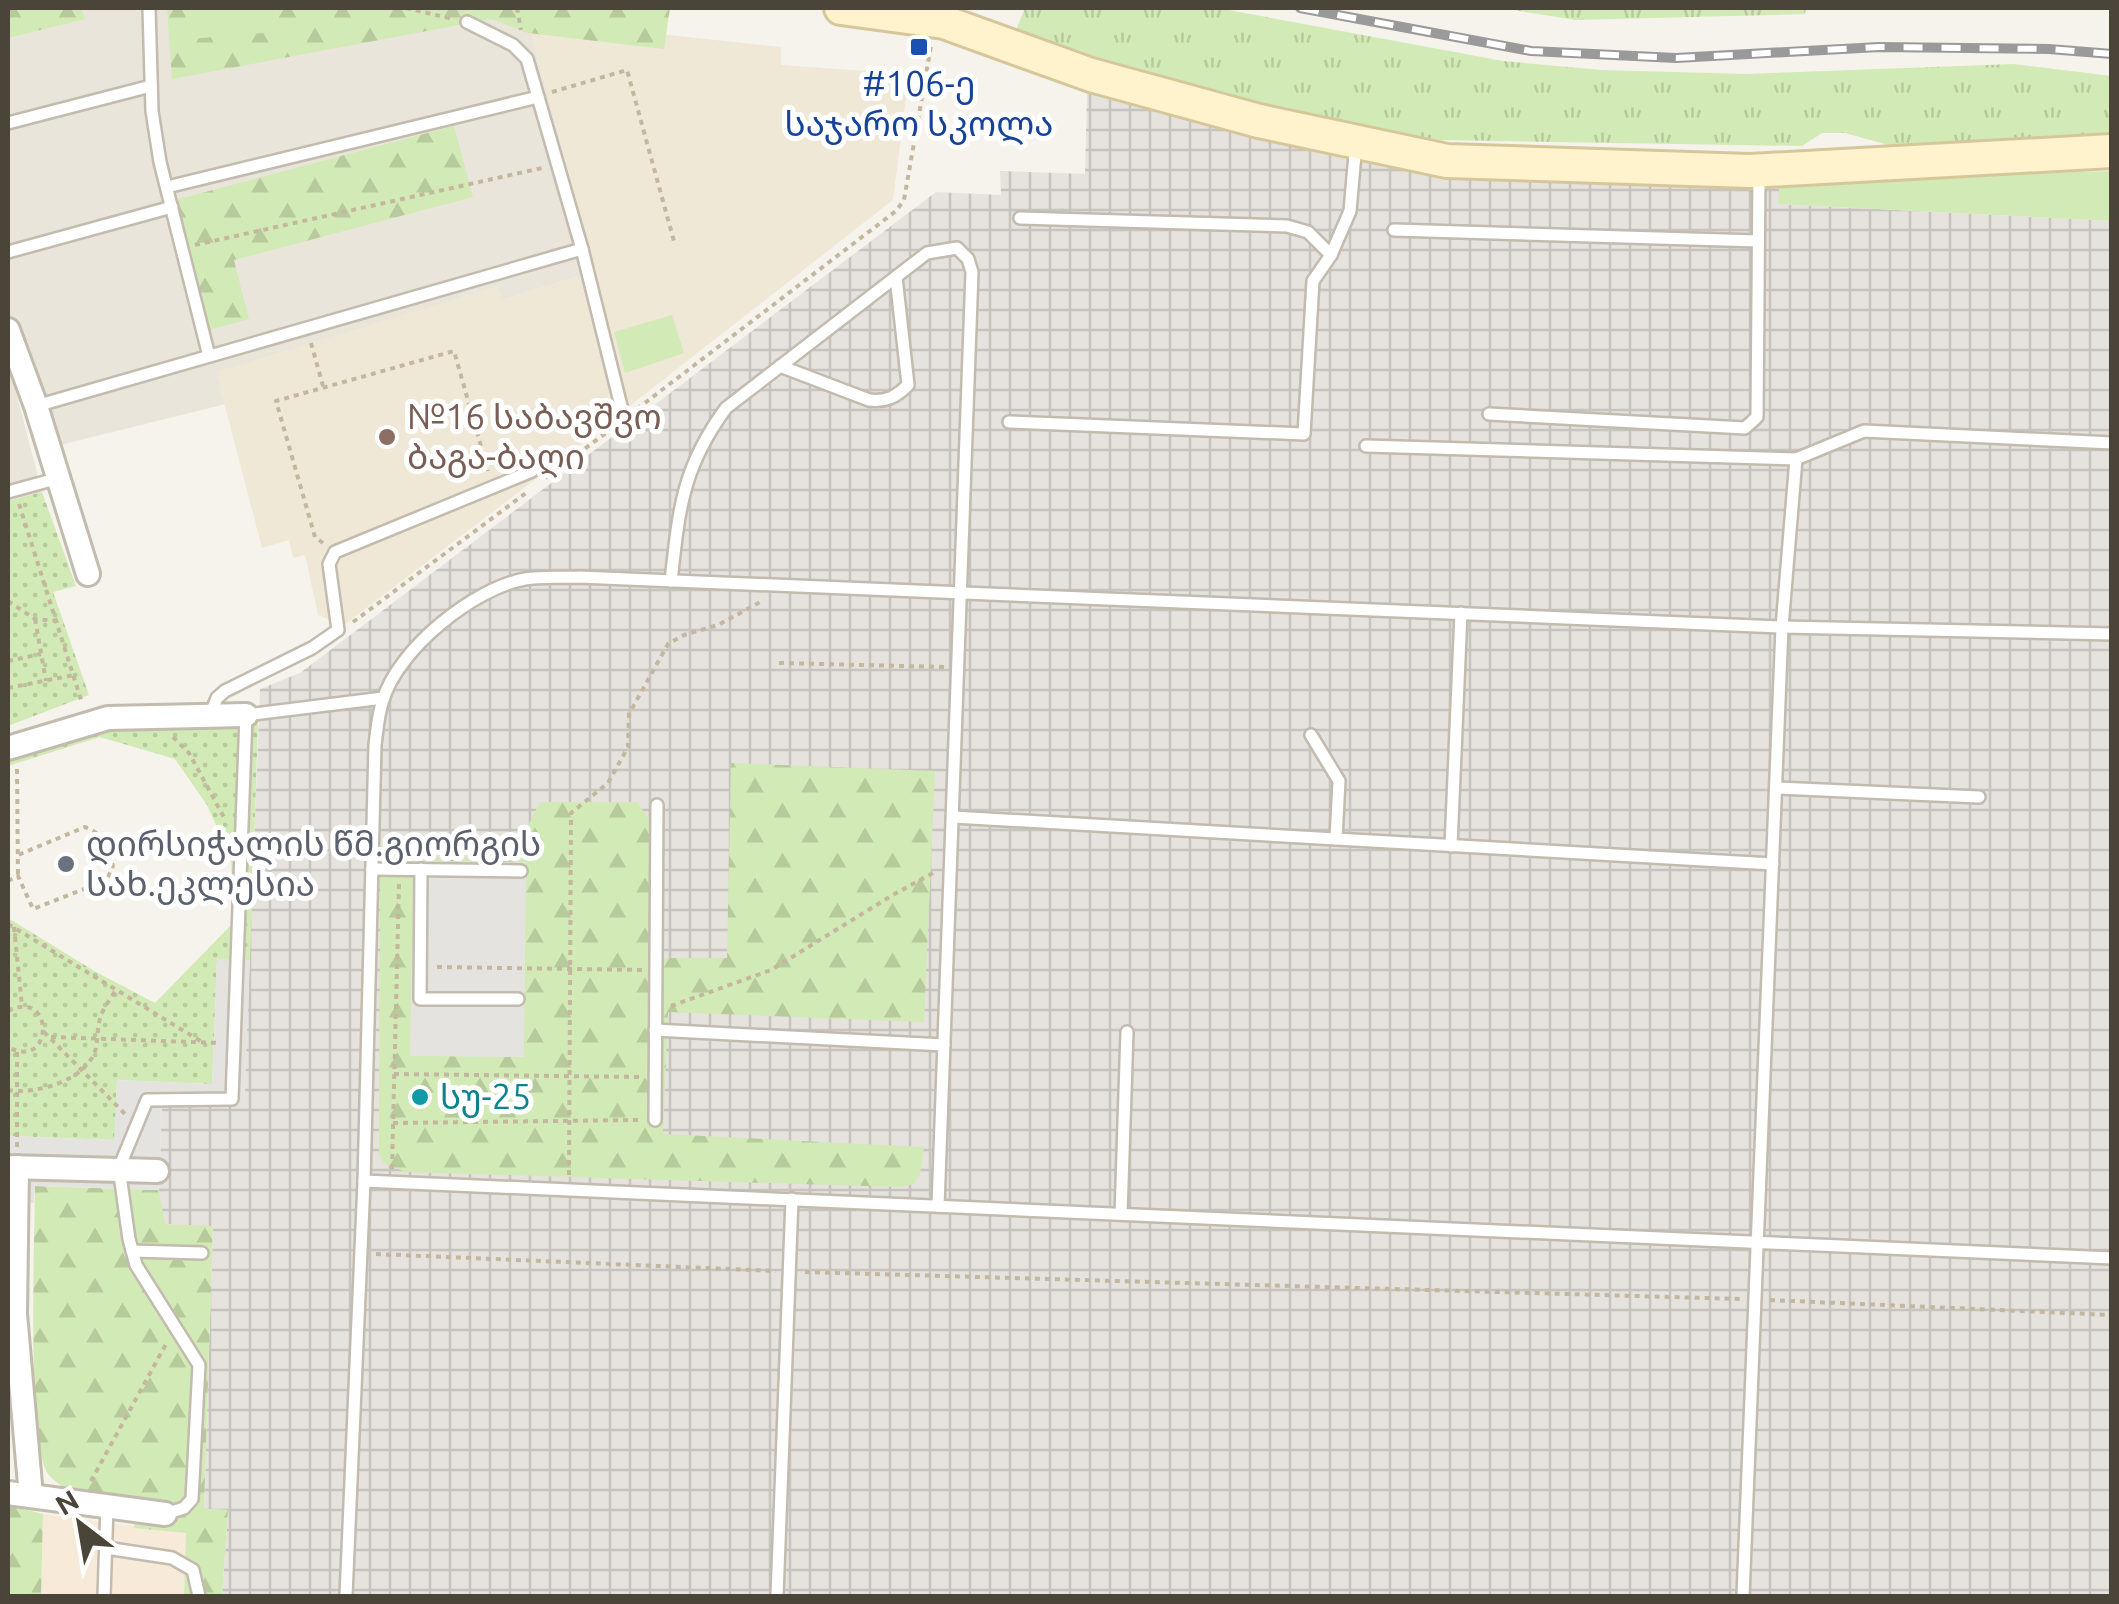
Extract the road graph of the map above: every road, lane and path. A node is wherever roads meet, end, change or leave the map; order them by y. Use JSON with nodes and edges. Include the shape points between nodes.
{"nodes":[{"id":1,"x":149,"y":8,"type":"edge"},
{"id":2,"x":406,"y":8,"type":"edge"},
{"id":3,"x":841,"y":8,"type":"edge"},
{"id":4,"x":468,"y":22,"type":"joint"},
{"id":5,"x":944,"y":22,"type":"junction"},
{"id":6,"x":152,"y":86,"type":"junction"},
{"id":7,"x":538,"y":96,"type":"junction"},
{"id":8,"x":8,"y":123,"type":"edge"},
{"id":9,"x":1356,"y":143,"type":"junction"},
{"id":10,"x":2112,"y":152,"type":"edge"},
{"id":11,"x":556,"y":164,"type":"junction"},
{"id":12,"x":1758,"y":171,"type":"junction"},
{"id":13,"x":167,"y":187,"type":"junction"},
{"id":14,"x":172,"y":207,"type":"junction"},
{"id":15,"x":1020,"y":218,"type":"dead end"},
{"id":16,"x":1394,"y":230,"type":"dead end"},
{"id":17,"x":1758,"y":240,"type":"junction"},
{"id":18,"x":675,"y":246,"type":"dead end"},
{"id":19,"x":182,"y":248,"type":"junction"},
{"id":20,"x":582,"y":249,"type":"junction"},
{"id":21,"x":8,"y":252,"type":"edge"},
{"id":22,"x":1332,"y":255,"type":"junction"},
{"id":23,"x":896,"y":277,"type":"junction"},
{"id":24,"x":306,"y":328,"type":"junction"},
{"id":25,"x":8,"y":330,"type":"edge"},
{"id":26,"x":209,"y":356,"type":"junction"},
{"id":27,"x":780,"y":366,"type":"junction"},
{"id":28,"x":324,"y":388,"type":"junction"},
{"id":29,"x":36,"y":406,"type":"junction"},
{"id":30,"x":1489,"y":414,"type":"dead end"},
{"id":31,"x":626,"y":415,"type":"joint"},
{"id":32,"x":1009,"y":422,"type":"dead end"},
{"id":33,"x":612,"y":428,"type":"dead end"},
{"id":34,"x":2112,"y":443,"type":"edge"},
{"id":35,"x":1366,"y":446,"type":"dead end"},
{"id":36,"x":1796,"y":459,"type":"junction"},
{"id":37,"x":532,"y":472,"type":"dead end"},
{"id":38,"x":58,"y":478,"type":"junction"},
{"id":39,"x":493,"y":488,"type":"junction"},
{"id":40,"x":11,"y":492,"type":"edge"},
{"id":41,"x":335,"y":552,"type":"junction"},
{"id":42,"x":88,"y":574,"type":"dead end"},
{"id":43,"x":672,"y":581,"type":"junction"},
{"id":44,"x":778,"y":585,"type":"junction"},
{"id":45,"x":961,"y":592,"type":"junction"},
{"id":46,"x":8,"y":601,"type":"edge"},
{"id":47,"x":1460,"y":613,"type":"junction"},
{"id":48,"x":35,"y":619,"type":"junction"},
{"id":49,"x":57,"y":621,"type":"junction"},
{"id":50,"x":1782,"y":627,"type":"junction"},
{"id":51,"x":338,"y":630,"type":"junction"},
{"id":52,"x":2112,"y":634,"type":"edge"},
{"id":53,"x":41,"y":654,"type":"junction"},
{"id":54,"x":8,"y":661,"type":"edge"},
{"id":55,"x":779,"y":663,"type":"dead end"},
{"id":56,"x":958,"y":668,"type":"junction"},
{"id":57,"x":74,"y":675,"type":"junction"},
{"id":58,"x":46,"y":680,"type":"junction"},
{"id":59,"x":8,"y":688,"type":"edge"},
{"id":60,"x":383,"y":698,"type":"junction"},
{"id":61,"x":83,"y":702,"type":"dead end"},
{"id":62,"x":210,"y":715,"type":"junction"},
{"id":63,"x":246,"y":715,"type":"junction"},
{"id":64,"x":152,"y":716,"type":"junction"},
{"id":65,"x":1310,"y":735,"type":"dead end"},
{"id":66,"x":12,"y":746,"type":"edge"},
{"id":67,"x":1776,"y":788,"type":"junction"},
{"id":68,"x":1979,"y":797,"type":"dead end"},
{"id":69,"x":657,"y":805,"type":"dead end"},
{"id":70,"x":953,"y":818,"type":"junction"},
{"id":71,"x":1336,"y":839,"type":"junction"},
{"id":72,"x":1451,"y":846,"type":"junction"},
{"id":73,"x":240,"y":851,"type":"junction"},
{"id":74,"x":18,"y":854,"type":"junction"},
{"id":75,"x":951,"y":864,"type":"junction"},
{"id":76,"x":1773,"y":864,"type":"junction"},
{"id":77,"x":372,"y":869,"type":"junction"},
{"id":78,"x":400,"y":869,"type":"junction"},
{"id":79,"x":421,"y":869,"type":"junction"},
{"id":80,"x":521,"y":871,"type":"dead end"},
{"id":81,"x":18,"y":876,"type":"junction"},
{"id":82,"x":8,"y":880,"type":"edge"},
{"id":83,"x":8,"y":924,"type":"edge"},
{"id":84,"x":14,"y":928,"type":"junction"},
{"id":85,"x":8,"y":960,"type":"edge"},
{"id":86,"x":16,"y":960,"type":"junction"},
{"id":87,"x":397,"y":966,"type":"junction"},
{"id":88,"x":420,"y":966,"type":"junction"},
{"id":89,"x":569,"y":968,"type":"junction"},
{"id":90,"x":656,"y":970,"type":"junction"},
{"id":91,"x":117,"y":988,"type":"junction"},
{"id":92,"x":518,"y":999,"type":"dead end"},
{"id":93,"x":22,"y":1006,"type":"junction"},
{"id":94,"x":8,"y":1011,"type":"edge"},
{"id":95,"x":656,"y":1011,"type":"junction"},
{"id":96,"x":656,"y":1030,"type":"junction"},
{"id":97,"x":44,"y":1032,"type":"junction"},
{"id":98,"x":1127,"y":1032,"type":"dead end"},
{"id":99,"x":51,"y":1037,"type":"junction"},
{"id":100,"x":95,"y":1039,"type":"junction"},
{"id":101,"x":202,"y":1042,"type":"junction"},
{"id":102,"x":234,"y":1044,"type":"junction"},
{"id":103,"x":944,"y":1045,"type":"junction"},
{"id":104,"x":8,"y":1047,"type":"edge"},
{"id":105,"x":17,"y":1052,"type":"junction"},
{"id":106,"x":82,"y":1070,"type":"junction"},
{"id":107,"x":394,"y":1074,"type":"junction"},
{"id":108,"x":569,"y":1076,"type":"junction"},
{"id":109,"x":655,"y":1077,"type":"junction"},
{"id":110,"x":8,"y":1090,"type":"edge"},
{"id":111,"x":16,"y":1092,"type":"junction"},
{"id":112,"x":655,"y":1120,"type":"joint"},
{"id":113,"x":570,"y":1121,"type":"junction"},
{"id":114,"x":393,"y":1124,"type":"junction"},
{"id":115,"x":136,"y":1125,"type":"junction"},
{"id":116,"x":12,"y":1167,"type":"edge"},
{"id":117,"x":119,"y":1168,"type":"junction"},
{"id":118,"x":157,"y":1171,"type":"dead end"},
{"id":119,"x":364,"y":1180,"type":"junction"},
{"id":120,"x":392,"y":1183,"type":"junction"},
{"id":121,"x":569,"y":1190,"type":"junction"},
{"id":122,"x":792,"y":1199,"type":"junction"},
{"id":123,"x":938,"y":1206,"type":"junction"},
{"id":124,"x":1120,"y":1214,"type":"junction"},
{"id":125,"x":1758,"y":1242,"type":"junction"},
{"id":126,"x":132,"y":1251,"type":"junction"},
{"id":127,"x":202,"y":1252,"type":"dead end"},
{"id":128,"x":361,"y":1254,"type":"junction"},
{"id":129,"x":2112,"y":1258,"type":"edge"},
{"id":130,"x":789,"y":1272,"type":"junction"},
{"id":131,"x":1755,"y":1299,"type":"junction"},
{"id":132,"x":2112,"y":1314,"type":"edge"},
{"id":133,"x":176,"y":1327,"type":"junction"},
{"id":134,"x":19,"y":1494,"type":"edge"},
{"id":135,"x":80,"y":1502,"type":"junction"},
{"id":136,"x":107,"y":1506,"type":"junction"},
{"id":137,"x":165,"y":1514,"type":"joint"},
{"id":138,"x":106,"y":1548,"type":"junction"},
{"id":139,"x":104,"y":1596,"type":"edge"},
{"id":140,"x":199,"y":1596,"type":"edge"},
{"id":141,"x":346,"y":1596,"type":"edge"},
{"id":142,"x":777,"y":1596,"type":"edge"},
{"id":143,"x":1743,"y":1596,"type":"edge"}],
"edges":[{"from":1,"to":6,"type":"lane"},
{"from":2,"to":4,"type":"path"},
{"from":3,"to":5,"type":"main road"},
{"from":4,"to":7,"type":"lane","via":[[527,59]]},
{"from":5,"to":9,"type":"main road","via":[[1091,75]]},
{"from":5,"to":31,"type":"path","via":[[928,52],[904,200],[896,211]]},
{"from":6,"to":8,"type":"lane"},
{"from":6,"to":13,"type":"lane"},
{"from":7,"to":11,"type":"lane"},
{"from":7,"to":13,"type":"lane"},
{"from":7,"to":18,"type":"path","via":[[627,70]]},
{"from":9,"to":12,"type":"main road","via":[[1448,162]]},
{"from":9,"to":22,"type":"lane","via":[[1350,211]]},
{"from":10,"to":12,"type":"main road"},
{"from":11,"to":19,"type":"path"},
{"from":11,"to":20,"type":"lane"},
{"from":12,"to":17,"type":"lane"},
{"from":13,"to":14,"type":"lane"},
{"from":14,"to":19,"type":"lane"},
{"from":14,"to":21,"type":"lane"},
{"from":15,"to":22,"type":"lane","via":[[1287,226],[1308,232]]},
{"from":16,"to":17,"type":"lane"},
{"from":17,"to":30,"type":"lane","via":[[1757,417],[1745,428]]},
{"from":19,"to":26,"type":"lane"},
{"from":20,"to":24,"type":"lane"},
{"from":20,"to":31,"type":"lane"},
{"from":22,"to":32,"type":"lane","via":[[1313,281],[1304,434]]},
{"from":23,"to":27,"type":"lane"},
{"from":23,"to":27,"type":"lane","via":[[908,385],[898,395],[869,400]]},
{"from":23,"to":45,"type":"lane","via":[[942,248],[957,248],[972,272]]},
{"from":24,"to":26,"type":"lane"},
{"from":24,"to":28,"type":"path"},
{"from":25,"to":29,"type":"street"},
{"from":26,"to":29,"type":"lane"},
{"from":27,"to":43,"type":"lane","via":[[726,408],[704,438],[680,501]]},
{"from":28,"to":39,"type":"path","via":[[454,352]]},
{"from":28,"to":41,"type":"path","via":[[276,402],[314,537]]},
{"from":29,"to":38,"type":"street"},
{"from":33,"to":51,"type":"path"},
{"from":34,"to":36,"type":"lane","via":[[1864,431]]},
{"from":35,"to":36,"type":"lane"},
{"from":36,"to":50,"type":"lane"},
{"from":37,"to":39,"type":"lane"},
{"from":38,"to":40,"type":"lane"},
{"from":38,"to":42,"type":"street"},
{"from":39,"to":41,"type":"lane"},
{"from":40,"to":49,"type":"path"},
{"from":41,"to":51,"type":"lane","via":[[329,564]]},
{"from":43,"to":44,"type":"lane"},
{"from":43,"to":60,"type":"lane","via":[[525,580],[485,593],[439,625],[403,663]]},
{"from":44,"to":45,"type":"lane"},
{"from":44,"to":89,"type":"path","via":[[761,604],[668,644],[629,714],[628,747],[608,783],[571,814]]},
{"from":45,"to":47,"type":"lane"},
{"from":45,"to":56,"type":"lane"},
{"from":46,"to":48,"type":"path"},
{"from":47,"to":50,"type":"lane"},
{"from":47,"to":72,"type":"lane"},
{"from":48,"to":49,"type":"path"},
{"from":48,"to":53,"type":"path"},
{"from":49,"to":57,"type":"path"},
{"from":50,"to":52,"type":"lane"},
{"from":50,"to":67,"type":"lane"},
{"from":51,"to":62,"type":"lane","via":[[225,691]]},
{"from":53,"to":54,"type":"path"},
{"from":53,"to":58,"type":"path"},
{"from":55,"to":56,"type":"path"},
{"from":56,"to":70,"type":"lane"},
{"from":57,"to":58,"type":"path"},
{"from":57,"to":61,"type":"path"},
{"from":58,"to":59,"type":"path"},
{"from":60,"to":63,"type":"lane"},
{"from":60,"to":77,"type":"lane"},
{"from":62,"to":63,"type":"street"},
{"from":62,"to":64,"type":"street"},
{"from":63,"to":73,"type":"lane"},
{"from":64,"to":66,"type":"street","via":[[108,718]]},
{"from":64,"to":73,"type":"path","via":[[189,753]]},
{"from":65,"to":71,"type":"lane","via":[[1339,781]]},
{"from":66,"to":74,"type":"path"},
{"from":67,"to":68,"type":"lane"},
{"from":67,"to":76,"type":"lane"},
{"from":69,"to":90,"type":"lane"},
{"from":70,"to":71,"type":"lane"},
{"from":70,"to":75,"type":"lane"},
{"from":71,"to":72,"type":"lane"},
{"from":72,"to":76,"type":"lane"},
{"from":73,"to":102,"type":"lane"},
{"from":74,"to":81,"type":"path"},
{"from":74,"to":81,"type":"path","via":[[84,827],[100,836],[112,866],[107,880],[33,909]]},
{"from":75,"to":95,"type":"path","via":[[770,970]]},
{"from":75,"to":103,"type":"lane"},
{"from":76,"to":125,"type":"lane"},
{"from":77,"to":78,"type":"lane"},
{"from":77,"to":119,"type":"lane"},
{"from":78,"to":79,"type":"lane"},
{"from":78,"to":87,"type":"path"},
{"from":79,"to":80,"type":"lane"},
{"from":79,"to":88,"type":"lane"},
{"from":81,"to":82,"type":"path"},
{"from":83,"to":84,"type":"path"},
{"from":84,"to":86,"type":"path"},
{"from":84,"to":91,"type":"path"},
{"from":85,"to":86,"type":"path"},
{"from":86,"to":93,"type":"path"},
{"from":87,"to":88,"type":"path"},
{"from":87,"to":107,"type":"path"},
{"from":88,"to":89,"type":"path"},
{"from":88,"to":92,"type":"lane","via":[[420,998]]},
{"from":89,"to":90,"type":"path"},
{"from":89,"to":108,"type":"path"},
{"from":90,"to":95,"type":"lane"},
{"from":91,"to":100,"type":"path"},
{"from":91,"to":101,"type":"path"},
{"from":93,"to":94,"type":"path"},
{"from":93,"to":97,"type":"path","via":[[41,1017]]},
{"from":95,"to":96,"type":"lane"},
{"from":96,"to":103,"type":"lane"},
{"from":96,"to":109,"type":"lane"},
{"from":97,"to":99,"type":"path"},
{"from":97,"to":105,"type":"path","via":[[38,1046]]},
{"from":98,"to":124,"type":"lane"},
{"from":99,"to":100,"type":"path"},
{"from":99,"to":106,"type":"path"},
{"from":100,"to":101,"type":"path"},
{"from":100,"to":106,"type":"path"},
{"from":101,"to":102,"type":"path"},
{"from":102,"to":115,"type":"lane","via":[[232,1099],[146,1100]]},
{"from":103,"to":123,"type":"lane"},
{"from":104,"to":105,"type":"path"},
{"from":105,"to":111,"type":"path"},
{"from":106,"to":111,"type":"path","via":[[58,1084]]},
{"from":106,"to":115,"type":"path"},
{"from":107,"to":108,"type":"path"},
{"from":107,"to":114,"type":"path"},
{"from":108,"to":109,"type":"path"},
{"from":108,"to":113,"type":"path"},
{"from":109,"to":112,"type":"lane"},
{"from":110,"to":111,"type":"path"},
{"from":111,"to":116,"type":"path"},
{"from":112,"to":113,"type":"path"},
{"from":113,"to":114,"type":"path"},
{"from":113,"to":121,"type":"path"},
{"from":114,"to":120,"type":"path"},
{"from":115,"to":117,"type":"lane"},
{"from":116,"to":117,"type":"street"},
{"from":116,"to":134,"type":"street"},
{"from":117,"to":118,"type":"street"},
{"from":117,"to":126,"type":"lane"},
{"from":119,"to":120,"type":"lane"},
{"from":119,"to":128,"type":"lane"},
{"from":120,"to":121,"type":"lane"},
{"from":121,"to":122,"type":"lane"},
{"from":122,"to":123,"type":"lane"},
{"from":122,"to":130,"type":"lane"},
{"from":123,"to":124,"type":"lane"},
{"from":124,"to":125,"type":"lane"},
{"from":125,"to":129,"type":"lane"},
{"from":125,"to":131,"type":"lane"},
{"from":126,"to":127,"type":"lane"},
{"from":126,"to":133,"type":"lane"},
{"from":128,"to":130,"type":"path"},
{"from":128,"to":141,"type":"lane"},
{"from":130,"to":131,"type":"path"},
{"from":130,"to":142,"type":"lane"},
{"from":131,"to":132,"type":"path"},
{"from":131,"to":143,"type":"lane"},
{"from":133,"to":135,"type":"path"},
{"from":133,"to":137,"type":"lane","via":[[199,1364],[194,1482],[184,1508]]},
{"from":134,"to":135,"type":"street"},
{"from":135,"to":136,"type":"street"},
{"from":136,"to":137,"type":"street"},
{"from":136,"to":138,"type":"lane"},
{"from":138,"to":139,"type":"lane"},
{"from":138,"to":140,"type":"lane","via":[[172,1558],[193,1570]]}]}
